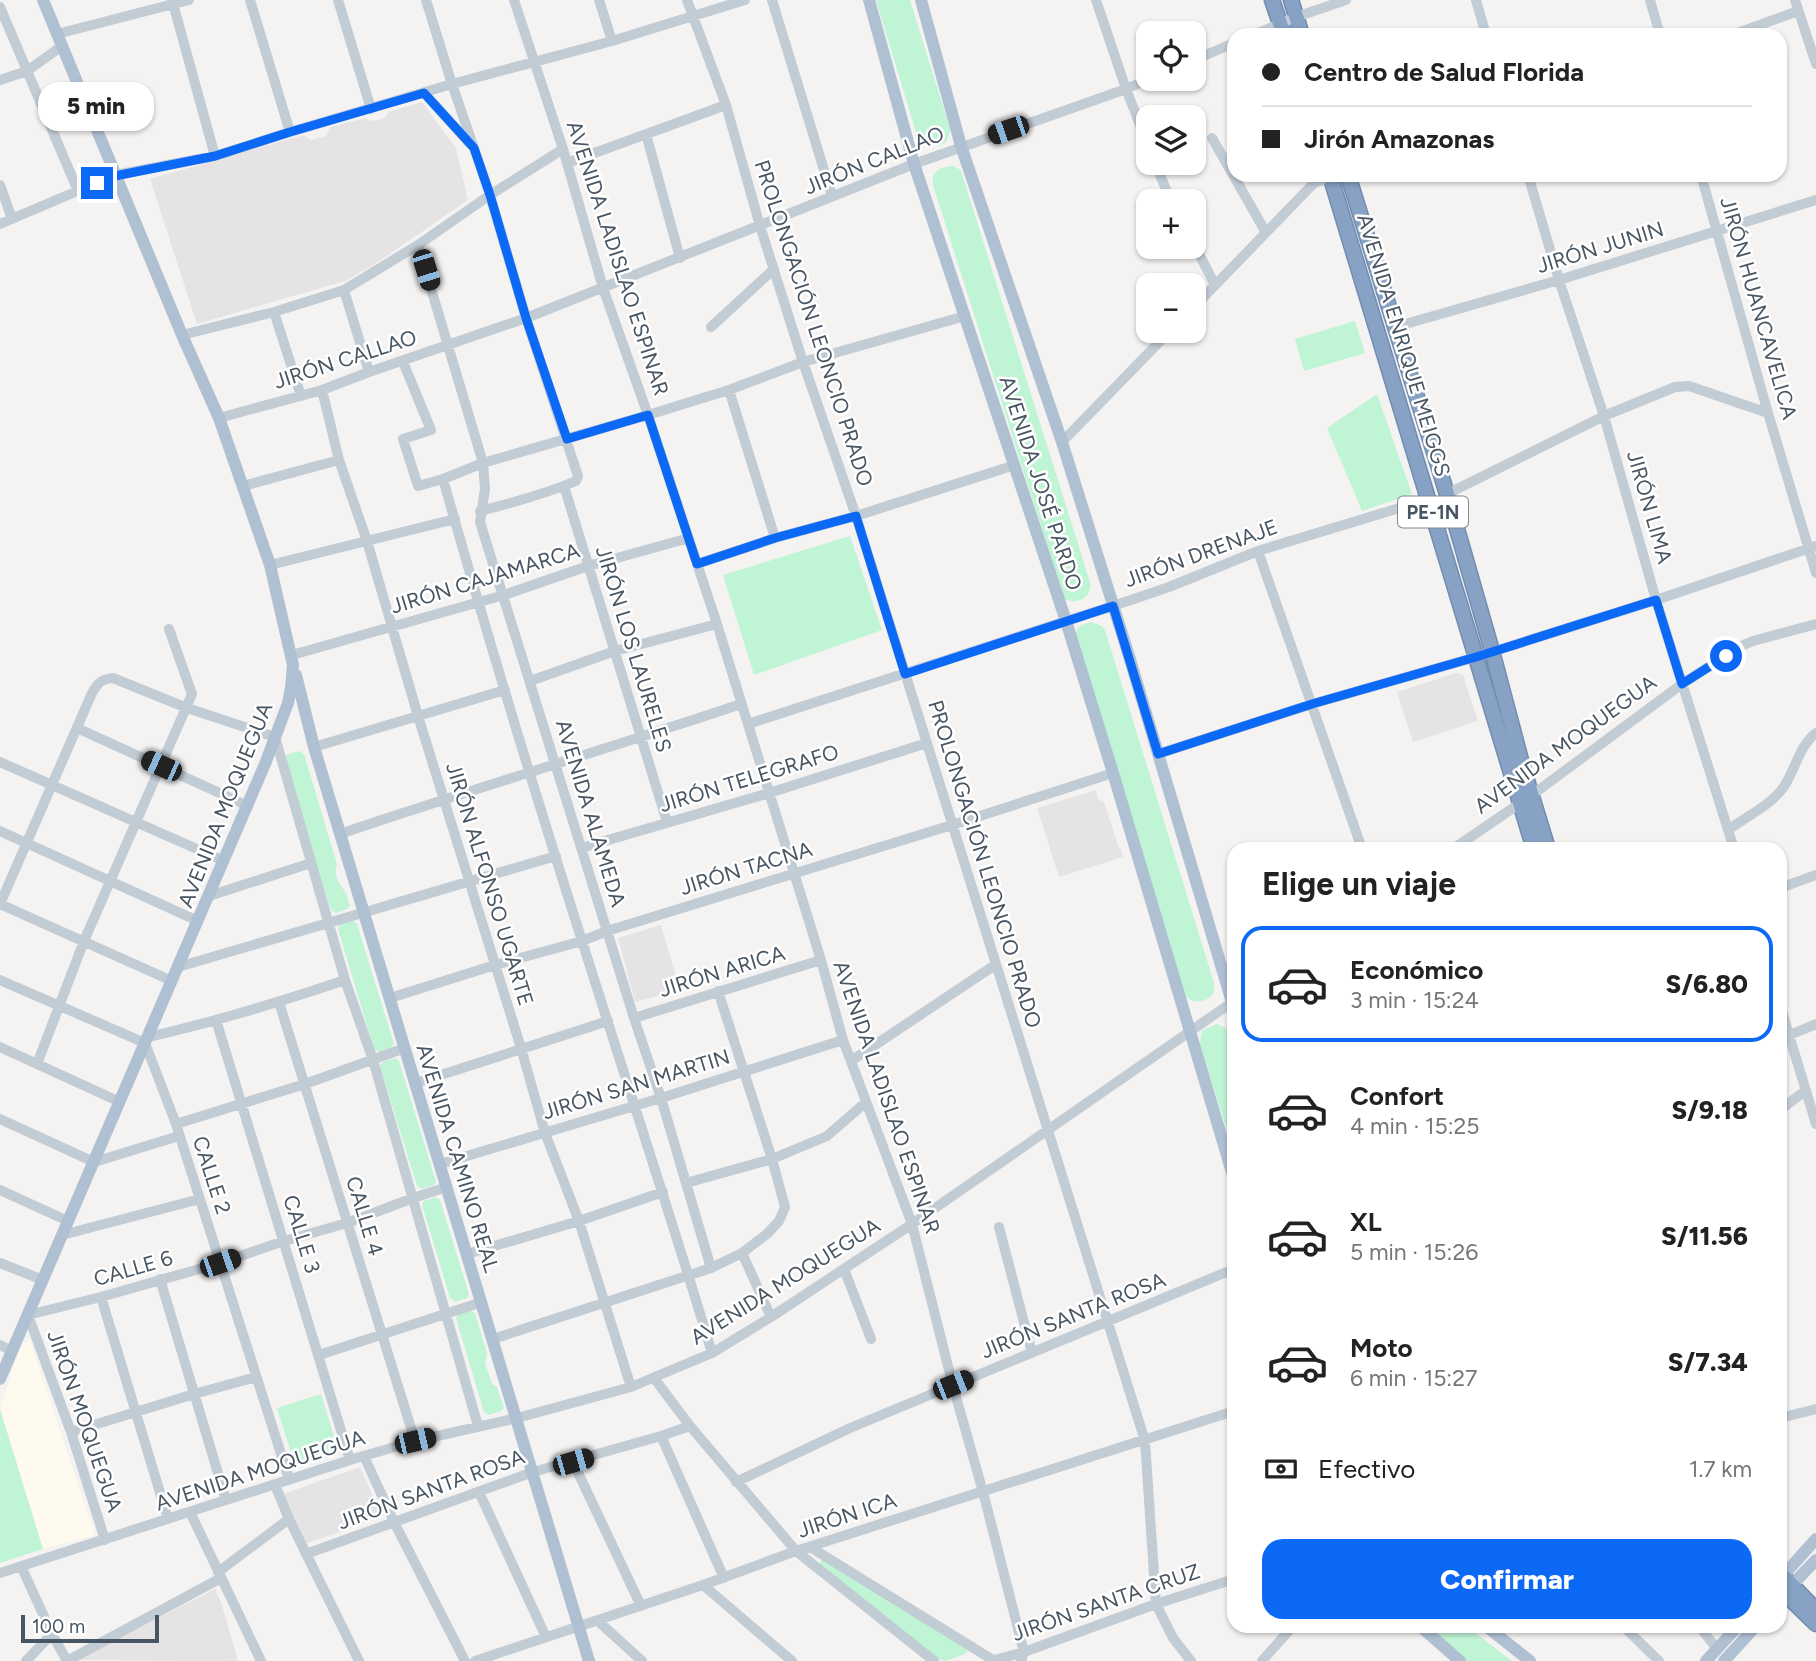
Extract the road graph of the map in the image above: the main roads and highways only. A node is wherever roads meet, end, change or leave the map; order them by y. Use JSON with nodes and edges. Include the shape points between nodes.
{"nodes":[{"id":1,"x":43,"y":0,"type":"edge"},
{"id":2,"x":869,"y":0,"type":"edge"},
{"id":3,"x":921,"y":0,"type":"edge"},
{"id":4,"x":1272,"y":0,"type":"edge"},
{"id":5,"x":1291,"y":0,"type":"edge"},
{"id":6,"x":1282,"y":28,"type":"edge"},
{"id":7,"x":1300,"y":28,"type":"edge"},
{"id":8,"x":1334,"y":182,"type":"edge"},
{"id":9,"x":1350,"y":182,"type":"edge"},
{"id":10,"x":293,"y":660,"type":"junction"},
{"id":11,"x":1526,"y":799,"type":"junction"},
{"id":12,"x":1533,"y":842,"type":"edge"},
{"id":13,"x":1545,"y":842,"type":"edge"},
{"id":14,"x":1227,"y":984,"type":"edge"},
{"id":15,"x":1227,"y":1156,"type":"edge"},
{"id":16,"x":0,"y":1379,"type":"edge"},
{"id":17,"x":1816,"y":1539,"type":"edge"},
{"id":18,"x":1816,"y":1560,"type":"edge"},
{"id":19,"x":1787,"y":1578,"type":"edge"},
{"id":20,"x":1787,"y":1581,"type":"edge"},
{"id":21,"x":1787,"y":1589,"type":"edge"},
{"id":22,"x":1787,"y":1591,"type":"edge"},
{"id":23,"x":1816,"y":1610,"type":"edge"},
{"id":24,"x":1816,"y":1624,"type":"edge"},
{"id":25,"x":1428,"y":1633,"type":"edge"},
{"id":26,"x":1495,"y":1633,"type":"edge"},
{"id":27,"x":1732,"y":1633,"type":"edge"},
{"id":28,"x":1750,"y":1633,"type":"edge"},
{"id":29,"x":589,"y":1661,"type":"edge"},
{"id":30,"x":1460,"y":1661,"type":"edge"},
{"id":31,"x":1530,"y":1661,"type":"edge"},
{"id":32,"x":1706,"y":1661,"type":"edge"},
{"id":33,"x":1724,"y":1661,"type":"edge"}],
"edges":[{"from":1,"to":10,"type":"main road","name":"AVENIDA MOQUEGUA","via":[[219,418],[270,565]]},
{"from":2,"to":15,"type":"main road","name":"AVENIDA JOSÉ PARDO","via":[[914,164],[1066,621]]},
{"from":3,"to":14,"type":"main road","name":"AVENIDA JOSÉ PARDO","via":[[961,146],[1062,442]]},
{"from":4,"to":6,"type":"highway"},
{"from":5,"to":7,"type":"highway"},
{"from":8,"to":11,"type":"highway","name":"AVENIDA ENRIQUE MEIGGS","number":"PE-1N","via":[[1476,657]]},
{"from":9,"to":11,"type":"highway","name":"AVENIDA ENRIQUE MEIGGS","number":"PE-1N","via":[[1492,651]]},
{"from":10,"to":16,"type":"main road","name":"AVENIDA MOQUEGUA","via":[[288,703],[248,806]]},
{"from":10,"to":29,"type":"main road","name":"AVENIDA CAMINO REAL","via":[[314,747]]},
{"from":11,"to":12,"type":"highway","name":"AVENIDA ENRIQUE MEIGGS","number":"PE-1N"},
{"from":11,"to":13,"type":"highway","name":"AVENIDA ENRIQUE MEIGGS","number":"PE-1N"},
{"from":17,"to":19,"type":"main road"},
{"from":18,"to":20,"type":"main road"},
{"from":21,"to":23,"type":"highway"},
{"from":22,"to":24,"type":"highway"},
{"from":25,"to":30,"type":"main road"},
{"from":26,"to":31,"type":"main road"},
{"from":27,"to":32,"type":"main road"},
{"from":28,"to":33,"type":"main road"}]}
